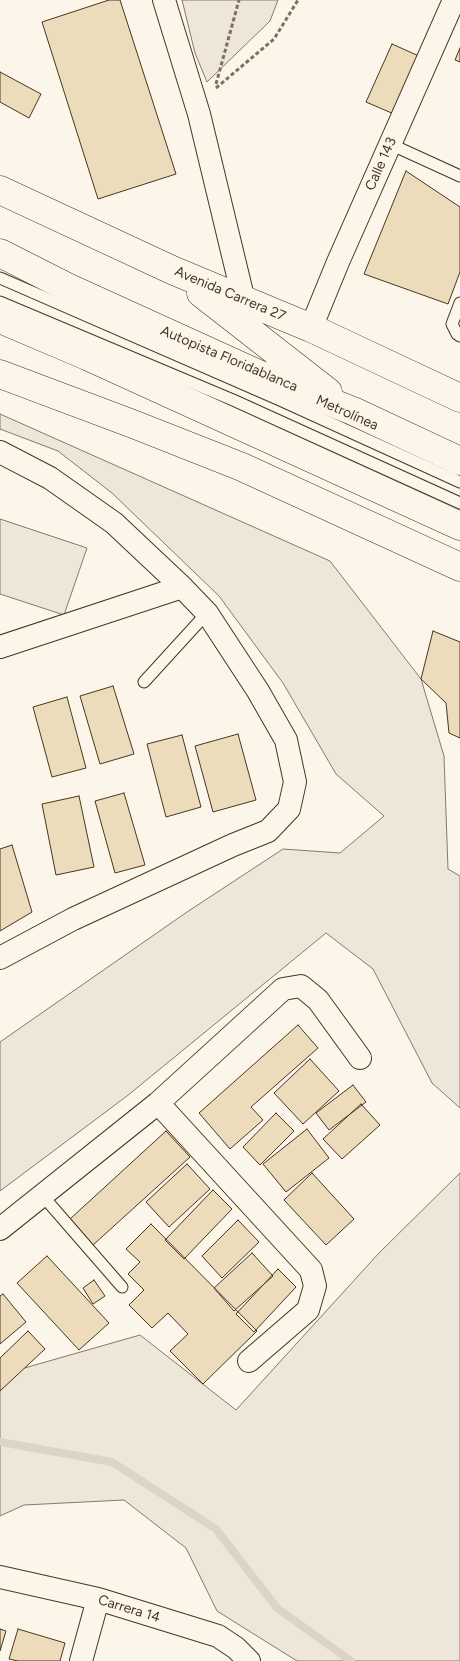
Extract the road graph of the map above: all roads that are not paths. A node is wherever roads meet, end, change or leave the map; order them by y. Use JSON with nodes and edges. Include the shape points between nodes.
{"nodes":[{"id":1,"x":164,"y":0,"type":"edge"},
{"id":2,"x":454,"y":0,"type":"edge"},
{"id":3,"x":390,"y":144,"type":"junction"},
{"id":4,"x":460,"y":176,"type":"edge"},
{"id":5,"x":0,"y":190,"type":"edge"},
{"id":6,"x":0,"y":253,"type":"edge"},
{"id":7,"x":172,"y":270,"type":"junction"},
{"id":8,"x":0,"y":278,"type":"edge"},
{"id":9,"x":244,"y":301,"type":"junction"},
{"id":10,"x":0,"y":302,"type":"edge"},
{"id":11,"x":460,"y":303,"type":"edge"},
{"id":12,"x":0,"y":319,"type":"edge"},
{"id":13,"x":311,"y":328,"type":"junction"},
{"id":14,"x":460,"y":336,"type":"edge"},
{"id":15,"x":0,"y":374,"type":"edge"},
{"id":16,"x":460,"y":398,"type":"edge"},
{"id":17,"x":353,"y":412,"type":"junction"},
{"id":18,"x":0,"y":452,"type":"edge"},
{"id":19,"x":460,"y":461,"type":"edge"},
{"id":20,"x":460,"y":482,"type":"edge"},
{"id":21,"x":460,"y":503,"type":"edge"},
{"id":22,"x":460,"y":526,"type":"edge"},
{"id":23,"x":460,"y":567,"type":"edge"},
{"id":24,"x":182,"y":587,"type":"junction"},
{"id":25,"x":207,"y":613,"type":"junction"},
{"id":26,"x":0,"y":647,"type":"edge"},
{"id":27,"x":144,"y":682,"type":"dead end"},
{"id":28,"x":0,"y":958,"type":"edge"},
{"id":29,"x":360,"y":1058,"type":"dead end"},
{"id":30,"x":158,"y":1103,"type":"junction"},
{"id":31,"x":42,"y":1196,"type":"junction"},
{"id":32,"x":0,"y":1229,"type":"edge"},
{"id":33,"x":122,"y":1288,"type":"dead end"},
{"id":34,"x":249,"y":1361,"type":"dead end"},
{"id":35,"x":0,"y":1577,"type":"edge"},
{"id":36,"x":98,"y":1599,"type":"junction"},
{"id":37,"x":81,"y":1661,"type":"edge"},
{"id":38,"x":249,"y":1661,"type":"edge"}],
"edges":[{"from":1,"to":9,"type":"street","via":[[199,114]]},
{"from":2,"to":3,"type":"street","name":"Calle 143"},
{"from":3,"to":4,"type":"lane"},
{"from":3,"to":13,"type":"street","name":"Calle 143"},
{"from":5,"to":7,"type":"highway","name":"Avenida Carrera 27"},
{"from":6,"to":17,"type":"highway","name":"Autopista Floridablanca","via":[[256,373]]},
{"from":7,"to":9,"type":"highway","name":"Avenida Carrera 27"},
{"from":7,"to":17,"type":"highway"},
{"from":8,"to":20,"type":"lane","name":"Metrolínea"},
{"from":9,"to":13,"type":"highway","name":"Avenida Carrera 27"},
{"from":10,"to":21,"type":"lane","via":[[233,400]]},
{"from":11,"to":14,"type":"lane","via":[[452,324]]},
{"from":12,"to":22,"type":"highway"},
{"from":13,"to":16,"type":"highway","name":"Avenida Carrera 27"},
{"from":15,"to":23,"type":"highway","via":[[242,467]]},
{"from":17,"to":19,"type":"highway","name":"Autopista Floridablanca"},
{"from":18,"to":24,"type":"street","via":[[50,478],[114,523]]},
{"from":24,"to":25,"type":"street"},
{"from":24,"to":26,"type":"street"},
{"from":25,"to":27,"type":"lane"},
{"from":25,"to":28,"type":"street","via":[[286,740],[295,782],[289,809],[268,832],[73,919]]},
{"from":29,"to":30,"type":"street","via":[[318,1000],[301,986],[283,989]]},
{"from":30,"to":31,"type":"street"},
{"from":30,"to":34,"type":"street","via":[[311,1270],[315,1286],[308,1310]]},
{"from":31,"to":32,"type":"street"},
{"from":31,"to":33,"type":"lane"},
{"from":35,"to":36,"type":"street","name":"Carrera 14"},
{"from":36,"to":37,"type":"street"},
{"from":36,"to":38,"type":"street","name":"Carrera 14","via":[[218,1636]]}]}
